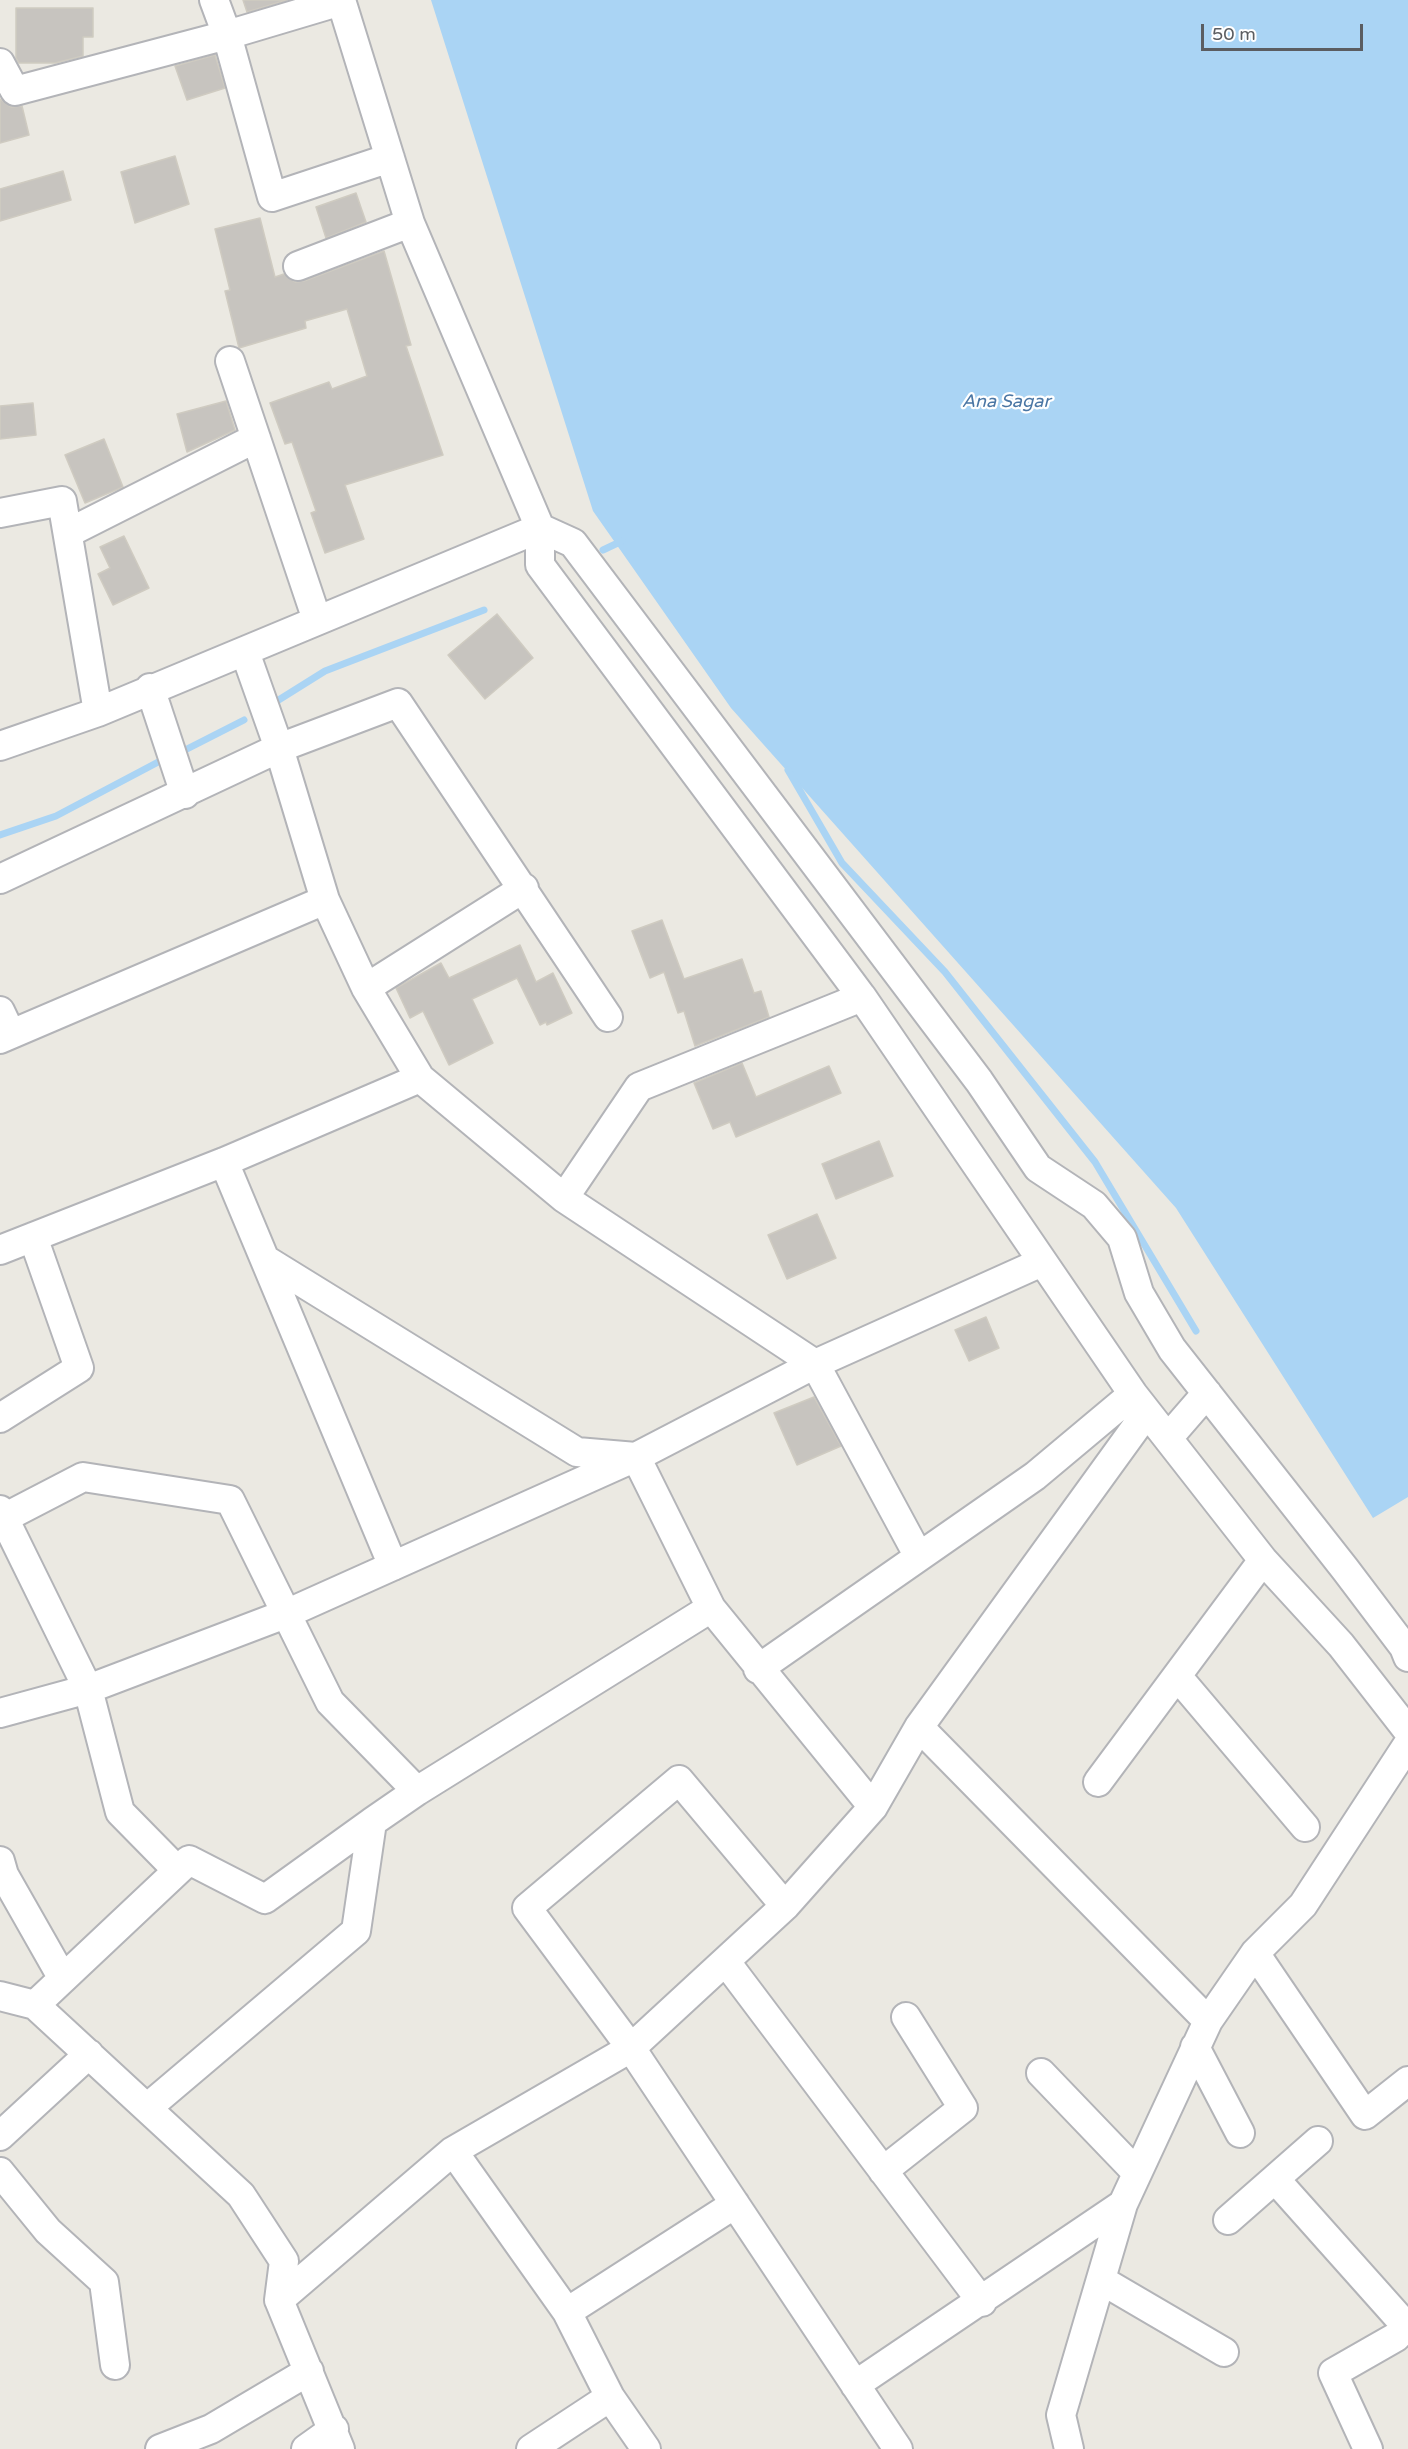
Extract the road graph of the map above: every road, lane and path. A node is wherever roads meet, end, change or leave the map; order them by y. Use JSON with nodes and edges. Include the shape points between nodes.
{"nodes":[{"id":1,"x":214,"y":0,"type":"edge"},
{"id":2,"x":341,"y":0,"type":"edge"},
{"id":3,"x":227,"y":35,"type":"junction"},
{"id":4,"x":0,"y":63,"type":"edge"},
{"id":5,"x":390,"y":158,"type":"junction"},
{"id":6,"x":410,"y":223,"type":"junction"},
{"id":7,"x":298,"y":266,"type":"dead end"},
{"id":8,"x":230,"y":361,"type":"dead end"},
{"id":9,"x":256,"y":438,"type":"junction"},
{"id":10,"x":62,"y":501,"type":"junction"},
{"id":11,"x":0,"y":513,"type":"edge"},
{"id":12,"x":94,"y":520,"type":"junction"},
{"id":13,"x":540,"y":528,"type":"junction"},
{"id":14,"x":68,"y":533,"type":"junction"},
{"id":15,"x":599,"y":578,"type":"junction"},
{"id":16,"x":564,"y":597,"type":"junction"},
{"id":17,"x":317,"y":620,"type":"junction"},
{"id":18,"x":245,"y":652,"type":"junction"},
{"id":19,"x":150,"y":688,"type":"junction"},
{"id":20,"x":98,"y":712,"type":"junction"},
{"id":21,"x":0,"y":746,"type":"edge"},
{"id":22,"x":279,"y":748,"type":"junction"},
{"id":23,"x":185,"y":794,"type":"junction"},
{"id":24,"x":0,"y":879,"type":"edge"},
{"id":25,"x":524,"y":888,"type":"junction"},
{"id":26,"x":325,"y":900,"type":"junction"},
{"id":27,"x":366,"y":988,"type":"junction"},
{"id":28,"x":862,"y":997,"type":"junction"},
{"id":29,"x":608,"y":1017,"type":"dead end"},
{"id":30,"x":4,"y":1028,"type":"edge"},
{"id":31,"x":420,"y":1078,"type":"junction"},
{"id":32,"x":224,"y":1162,"type":"junction"},
{"id":33,"x":564,"y":1198,"type":"junction"},
{"id":34,"x":33,"y":1237,"type":"junction"},
{"id":35,"x":0,"y":1250,"type":"edge"},
{"id":36,"x":266,"y":1260,"type":"junction"},
{"id":37,"x":1042,"y":1262,"type":"junction"},
{"id":38,"x":313,"y":1289,"type":"junction"},
{"id":39,"x":303,"y":1349,"type":"junction"},
{"id":40,"x":815,"y":1364,"type":"junction"},
{"id":41,"x":1207,"y":1393,"type":"junction"},
{"id":42,"x":1140,"y":1403,"type":"junction"},
{"id":43,"x":0,"y":1418,"type":"edge"},
{"id":44,"x":1168,"y":1438,"type":"junction"},
{"id":45,"x":636,"y":1457,"type":"junction"},
{"id":46,"x":2,"y":1514,"type":"edge"},
{"id":47,"x":918,"y":1555,"type":"junction"},
{"id":48,"x":1263,"y":1560,"type":"junction"},
{"id":49,"x":393,"y":1566,"type":"junction"},
{"id":50,"x":711,"y":1608,"type":"junction"},
{"id":51,"x":288,"y":1613,"type":"junction"},
{"id":52,"x":1408,"y":1657,"type":"edge"},
{"id":53,"x":758,"y":1669,"type":"junction"},
{"id":54,"x":1177,"y":1676,"type":"junction"},
{"id":55,"x":88,"y":1689,"type":"junction"},
{"id":56,"x":0,"y":1713,"type":"edge"},
{"id":57,"x":919,"y":1727,"type":"junction"},
{"id":58,"x":1408,"y":1731,"type":"edge"},
{"id":59,"x":1408,"y":1744,"type":"edge"},
{"id":60,"x":1098,"y":1782,"type":"dead end"},
{"id":61,"x":417,"y":1791,"type":"junction"},
{"id":62,"x":873,"y":1807,"type":"junction"},
{"id":63,"x":372,"y":1822,"type":"junction"},
{"id":64,"x":1305,"y":1827,"type":"dead end"},
{"id":65,"x":0,"y":1861,"type":"edge"},
{"id":66,"x":177,"y":1870,"type":"junction"},
{"id":67,"x":785,"y":1906,"type":"junction"},
{"id":68,"x":1255,"y":1953,"type":"junction"},
{"id":69,"x":726,"y":1962,"type":"junction"},
{"id":70,"x":62,"y":1977,"type":"junction"},
{"id":71,"x":0,"y":1996,"type":"edge"},
{"id":72,"x":35,"y":2005,"type":"junction"},
{"id":73,"x":906,"y":2017,"type":"dead end"},
{"id":74,"x":1208,"y":2021,"type":"junction"},
{"id":75,"x":1195,"y":2047,"type":"junction"},
{"id":76,"x":631,"y":2048,"type":"junction"},
{"id":77,"x":88,"y":2054,"type":"junction"},
{"id":78,"x":1041,"y":2073,"type":"dead end"},
{"id":79,"x":1408,"y":2082,"type":"edge"},
{"id":80,"x":147,"y":2108,"type":"junction"},
{"id":81,"x":1240,"y":2133,"type":"dead end"},
{"id":82,"x":0,"y":2136,"type":"edge"},
{"id":83,"x":1318,"y":2141,"type":"dead end"},
{"id":84,"x":453,"y":2151,"type":"junction"},
{"id":85,"x":883,"y":2171,"type":"junction"},
{"id":86,"x":0,"y":2172,"type":"edge"},
{"id":87,"x":1137,"y":2173,"type":"junction"},
{"id":88,"x":1275,"y":2179,"type":"junction"},
{"id":89,"x":735,"y":2204,"type":"junction"},
{"id":90,"x":1123,"y":2204,"type":"junction"},
{"id":91,"x":1228,"y":2220,"type":"dead end"},
{"id":92,"x":284,"y":2260,"type":"junction"},
{"id":93,"x":309,"y":2275,"type":"junction"},
{"id":94,"x":1101,"y":2280,"type":"junction"},
{"id":95,"x":279,"y":2300,"type":"junction"},
{"id":96,"x":981,"y":2302,"type":"junction"},
{"id":97,"x":567,"y":2312,"type":"junction"},
{"id":98,"x":1405,"y":2336,"type":"edge"},
{"id":99,"x":1224,"y":2352,"type":"dead end"},
{"id":100,"x":115,"y":2364,"type":"dead end"},
{"id":101,"x":309,"y":2371,"type":"junction"},
{"id":102,"x":855,"y":2385,"type":"junction"},
{"id":103,"x":610,"y":2397,"type":"junction"},
{"id":104,"x":337,"y":2439,"type":"edge"},
{"id":105,"x":160,"y":2449,"type":"edge"},
{"id":106,"x":306,"y":2449,"type":"edge"},
{"id":107,"x":531,"y":2449,"type":"edge"},
{"id":108,"x":646,"y":2449,"type":"edge"},
{"id":109,"x":898,"y":2449,"type":"edge"},
{"id":110,"x":1069,"y":2449,"type":"edge"},
{"id":111,"x":1368,"y":2449,"type":"edge"}],
"edges":[{"from":1,"to":3,"type":"street"},
{"from":2,"to":3,"type":"street"},
{"from":2,"to":5,"type":"street"},
{"from":3,"to":4,"type":"street","via":[[15,91]]},
{"from":3,"to":5,"type":"street","via":[[272,197]]},
{"from":5,"to":6,"type":"street"},
{"from":6,"to":7,"type":"street"},
{"from":6,"to":13,"type":"street"},
{"from":8,"to":9,"type":"street"},
{"from":9,"to":12,"type":"street"},
{"from":9,"to":17,"type":"street"},
{"from":10,"to":11,"type":"street"},
{"from":10,"to":12,"type":"street"},
{"from":10,"to":14,"type":"street"},
{"from":12,"to":14,"type":"street"},
{"from":13,"to":15,"type":"street","via":[[573,543]]},
{"from":13,"to":16,"type":"street","via":[[540,565]]},
{"from":13,"to":17,"type":"street"},
{"from":14,"to":20,"type":"street"},
{"from":15,"to":16,"type":"street"},
{"from":15,"to":41,"type":"street","via":[[978,1081],[1038,1168],[1094,1206],[1122,1239],[1139,1293],[1172,1349]]},
{"from":16,"to":28,"type":"street"},
{"from":17,"to":18,"type":"street"},
{"from":18,"to":19,"type":"street"},
{"from":18,"to":22,"type":"street"},
{"from":19,"to":20,"type":"street"},
{"from":19,"to":23,"type":"street"},
{"from":20,"to":21,"type":"street"},
{"from":22,"to":23,"type":"street"},
{"from":22,"to":25,"type":"street","via":[[398,703]]},
{"from":22,"to":26,"type":"street"},
{"from":23,"to":24,"type":"street"},
{"from":25,"to":27,"type":"street"},
{"from":25,"to":29,"type":"street"},
{"from":26,"to":27,"type":"street"},
{"from":26,"to":30,"type":"street"},
{"from":27,"to":31,"type":"street"},
{"from":28,"to":33,"type":"street","via":[[639,1087]]},
{"from":28,"to":37,"type":"street"},
{"from":31,"to":32,"type":"street"},
{"from":31,"to":33,"type":"street"},
{"from":32,"to":34,"type":"street"},
{"from":32,"to":36,"type":"street"},
{"from":33,"to":40,"type":"street"},
{"from":34,"to":35,"type":"street"},
{"from":34,"to":43,"type":"street","via":[[79,1368]]},
{"from":36,"to":38,"type":"street"},
{"from":36,"to":39,"type":"street"},
{"from":37,"to":40,"type":"street"},
{"from":37,"to":42,"type":"street"},
{"from":38,"to":39,"type":"street"},
{"from":38,"to":45,"type":"street","via":[[577,1452]]},
{"from":39,"to":49,"type":"street"},
{"from":40,"to":45,"type":"street"},
{"from":40,"to":47,"type":"street"},
{"from":41,"to":44,"type":"street"},
{"from":41,"to":52,"type":"street","via":[[1345,1569]]},
{"from":42,"to":44,"type":"street"},
{"from":42,"to":47,"type":"street"},
{"from":42,"to":57,"type":"street"},
{"from":44,"to":48,"type":"street"},
{"from":45,"to":49,"type":"street"},
{"from":45,"to":50,"type":"street"},
{"from":46,"to":51,"type":"street","via":[[83,1478],[230,1500]]},
{"from":46,"to":55,"type":"street"},
{"from":47,"to":53,"type":"street"},
{"from":48,"to":54,"type":"street"},
{"from":48,"to":58,"type":"street","via":[[1341,1645]]},
{"from":49,"to":51,"type":"street"},
{"from":50,"to":53,"type":"street"},
{"from":50,"to":61,"type":"street"},
{"from":51,"to":55,"type":"street"},
{"from":51,"to":61,"type":"street","via":[[330,1702]]},
{"from":53,"to":62,"type":"street"},
{"from":54,"to":60,"type":"street"},
{"from":54,"to":64,"type":"street"},
{"from":55,"to":56,"type":"street"},
{"from":55,"to":66,"type":"street","via":[[120,1812]]},
{"from":57,"to":62,"type":"street"},
{"from":57,"to":74,"type":"street"},
{"from":59,"to":68,"type":"street","via":[[1303,1905]]},
{"from":61,"to":63,"type":"street"},
{"from":62,"to":67,"type":"street"},
{"from":63,"to":66,"type":"street","via":[[265,1899],[189,1860]]},
{"from":63,"to":80,"type":"street","via":[[356,1931]]},
{"from":65,"to":70,"type":"street","via":[[4,1875]]},
{"from":66,"to":70,"type":"street"},
{"from":67,"to":69,"type":"street"},
{"from":67,"to":76,"type":"street","via":[[679,1780],[527,1908]]},
{"from":68,"to":74,"type":"street"},
{"from":68,"to":79,"type":"street","via":[[1365,2115]]},
{"from":69,"to":76,"type":"street"},
{"from":69,"to":85,"type":"street"},
{"from":70,"to":72,"type":"street"},
{"from":71,"to":72,"type":"street"},
{"from":72,"to":77,"type":"street"},
{"from":73,"to":85,"type":"street","via":[[963,2108]]},
{"from":74,"to":75,"type":"street"},
{"from":75,"to":81,"type":"street"},
{"from":75,"to":87,"type":"street"},
{"from":76,"to":84,"type":"street"},
{"from":76,"to":89,"type":"street"},
{"from":77,"to":80,"type":"street"},
{"from":77,"to":82,"type":"street"},
{"from":78,"to":87,"type":"street"},
{"from":80,"to":92,"type":"street","via":[[241,2195]]},
{"from":83,"to":88,"type":"street"},
{"from":84,"to":93,"type":"street"},
{"from":84,"to":97,"type":"street"},
{"from":85,"to":96,"type":"street"},
{"from":86,"to":100,"type":"street","via":[[48,2231],[104,2282]]},
{"from":87,"to":90,"type":"street"},
{"from":88,"to":91,"type":"street"},
{"from":88,"to":98,"type":"street"},
{"from":89,"to":97,"type":"street"},
{"from":89,"to":102,"type":"street"},
{"from":90,"to":94,"type":"street"},
{"from":90,"to":96,"type":"street"},
{"from":92,"to":93,"type":"street"},
{"from":92,"to":95,"type":"street"},
{"from":93,"to":95,"type":"street"},
{"from":94,"to":99,"type":"street"},
{"from":94,"to":110,"type":"street","via":[[1061,2415]]},
{"from":95,"to":101,"type":"street"},
{"from":96,"to":102,"type":"street"},
{"from":97,"to":103,"type":"street"},
{"from":98,"to":111,"type":"street","via":[[1333,2373]]},
{"from":101,"to":104,"type":"street"},
{"from":101,"to":105,"type":"street","via":[[211,2429]]},
{"from":102,"to":109,"type":"street"},
{"from":103,"to":107,"type":"street"},
{"from":103,"to":108,"type":"street"},
{"from":104,"to":106,"type":"street"}]}
